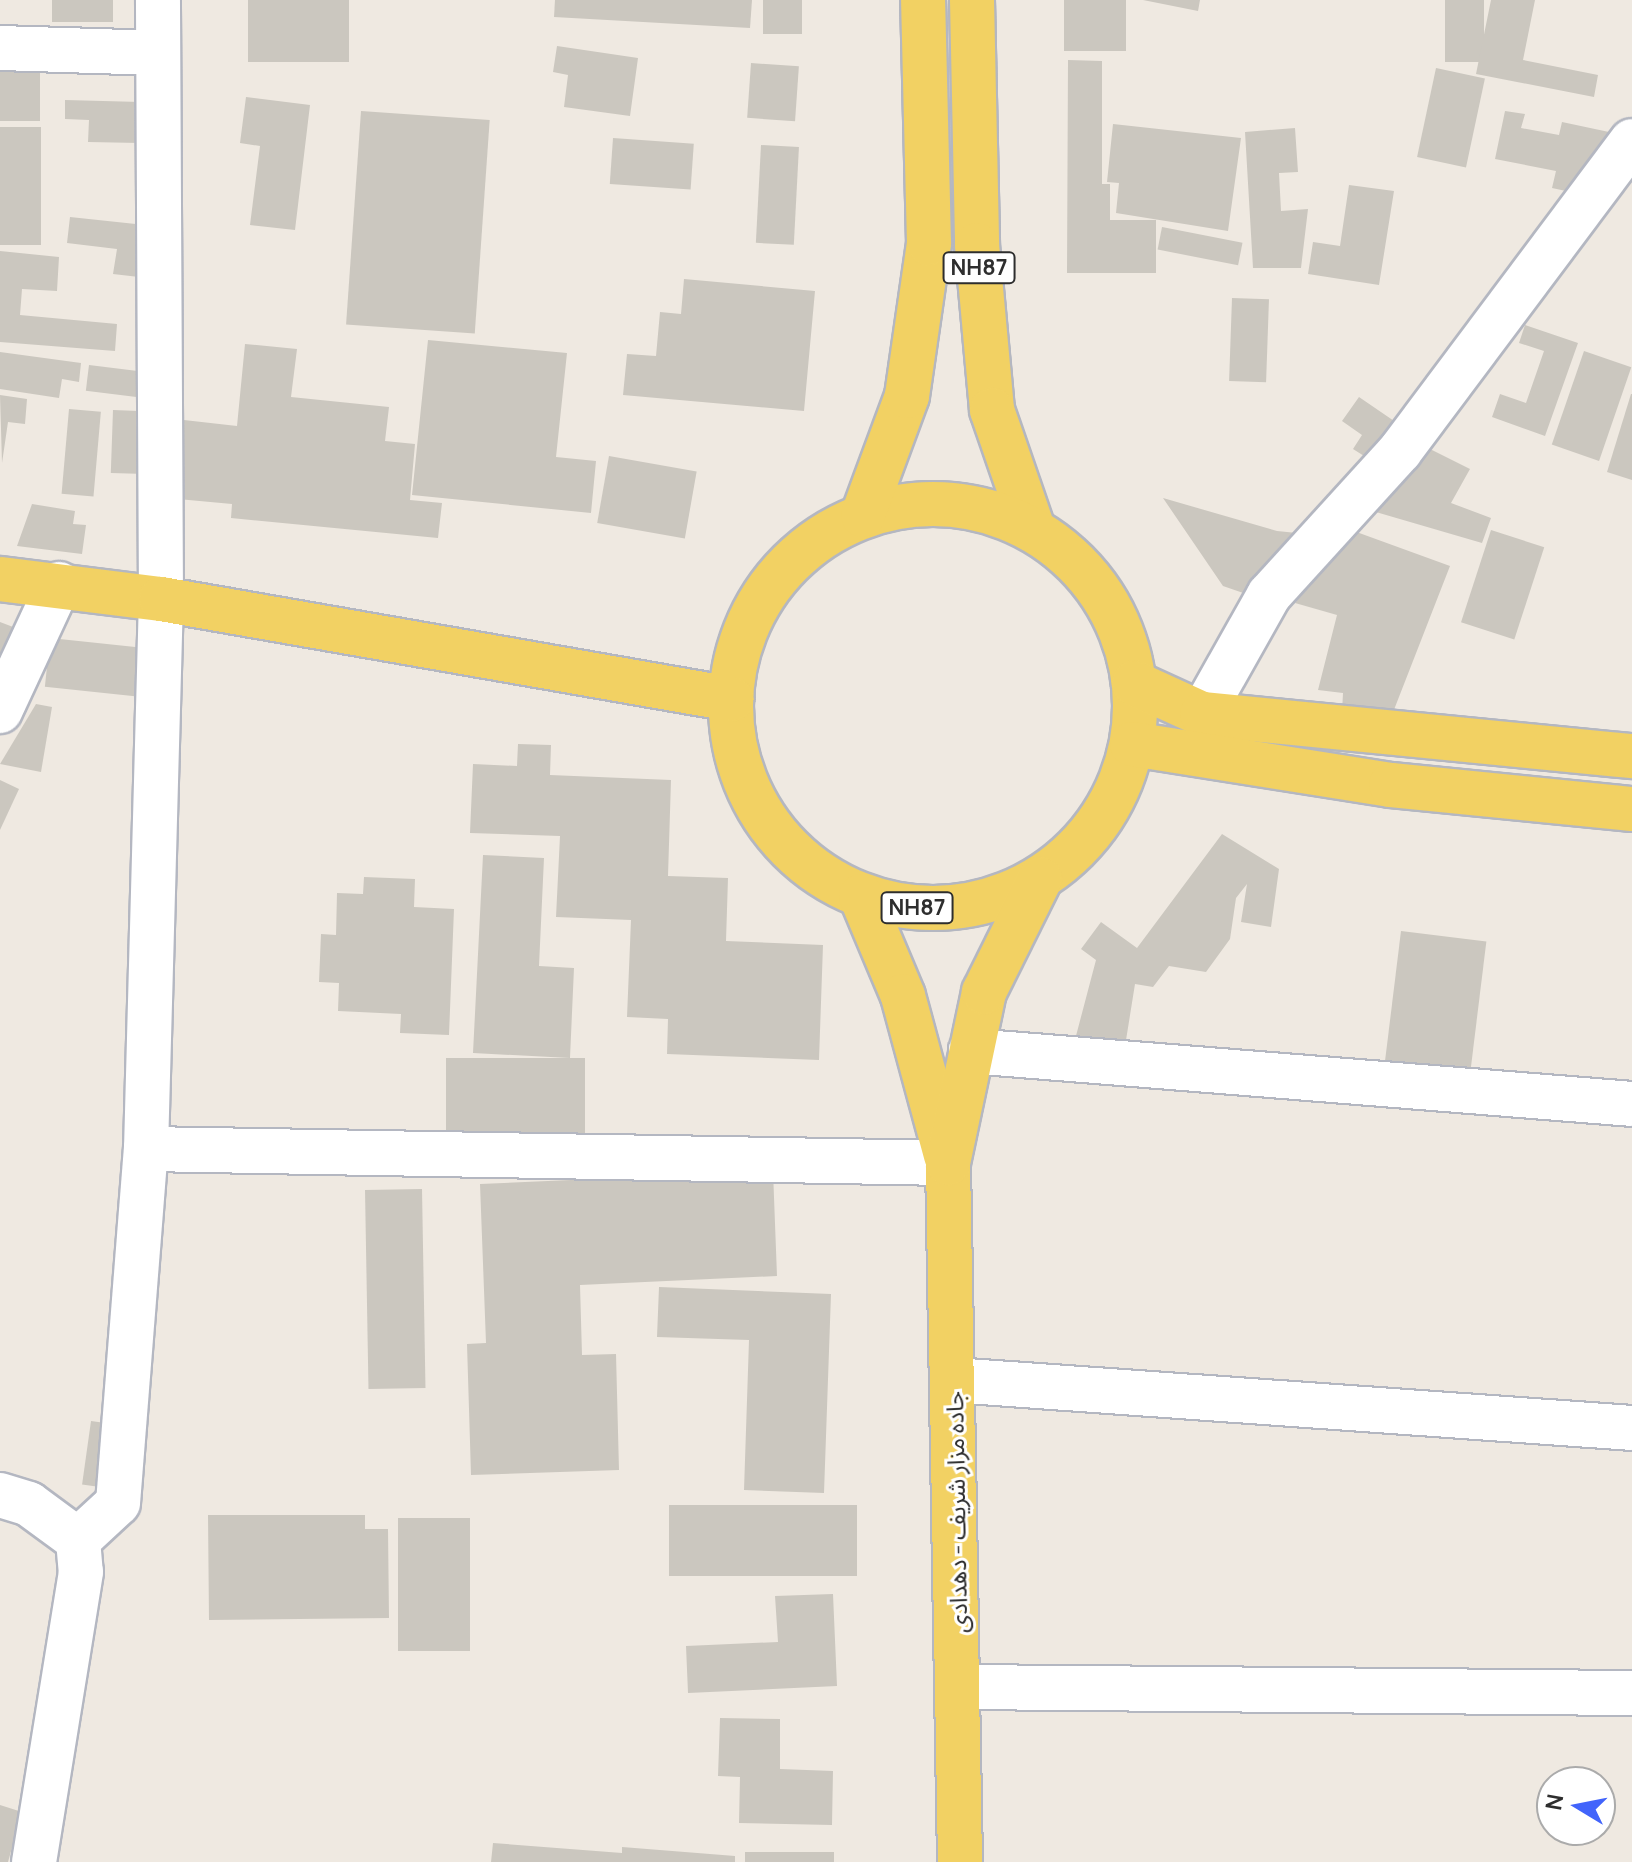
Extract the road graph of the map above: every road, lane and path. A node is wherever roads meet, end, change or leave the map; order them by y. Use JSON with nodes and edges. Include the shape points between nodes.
{"nodes":[{"id":1,"x":158,"y":0,"type":"edge"},
{"id":2,"x":923,"y":0,"type":"edge"},
{"id":3,"x":972,"y":0,"type":"edge"},
{"id":4,"x":0,"y":48,"type":"edge"},
{"id":5,"x":156,"y":53,"type":"junction"},
{"id":6,"x":1630,"y":147,"type":"edge"},
{"id":7,"x":863,"y":515,"type":"junction"},
{"id":8,"x":1033,"y":529,"type":"junction"},
{"id":9,"x":0,"y":579,"type":"edge"},
{"id":10,"x":59,"y":584,"type":"junction"},
{"id":11,"x":161,"y":599,"type":"junction"},
{"id":12,"x":1134,"y":683,"type":"junction"},
{"id":13,"x":731,"y":699,"type":"junction"},
{"id":14,"x":0,"y":711,"type":"edge"},
{"id":15,"x":1202,"y":714,"type":"junction"},
{"id":16,"x":1132,"y":744,"type":"junction"},
{"id":17,"x":1632,"y":756,"type":"edge"},
{"id":18,"x":1632,"y":809,"type":"edge"},
{"id":19,"x":1040,"y":879,"type":"junction"},
{"id":20,"x":861,"y":896,"type":"junction"},
{"id":21,"x":971,"y":1051,"type":"junction"},
{"id":22,"x":1632,"y":1104,"type":"edge"},
{"id":23,"x":146,"y":1149,"type":"junction"},
{"id":24,"x":948,"y":1163,"type":"junction"},
{"id":25,"x":953,"y":1380,"type":"junction"},
{"id":26,"x":1632,"y":1428,"type":"edge"},
{"id":27,"x":0,"y":1495,"type":"edge"},
{"id":28,"x":78,"y":1540,"type":"junction"},
{"id":29,"x":960,"y":1687,"type":"junction"},
{"id":30,"x":1632,"y":1693,"type":"edge"},
{"id":31,"x":34,"y":1862,"type":"edge"},
{"id":32,"x":960,"y":1862,"type":"edge"}],
"edges":[{"from":1,"to":5,"type":"street"},
{"from":2,"to":7,"type":"main road","number":"NH87","via":[[929,243],[907,396]]},
{"from":3,"to":8,"type":"main road","number":"NH87","via":[[977,245],[992,410]]},
{"from":4,"to":5,"type":"street"},
{"from":5,"to":11,"type":"street"},
{"from":6,"to":15,"type":"street","via":[[1400,451],[1269,595]]},
{"from":7,"to":8,"type":"main road","number":"NH87","via":[[950,503]]},
{"from":7,"to":13,"type":"main road","number":"NH87","via":[[821,537],[777,578],[738,652]]},
{"from":8,"to":12,"type":"main road","number":"NH87","via":[[1092,582],[1118,622]]},
{"from":9,"to":10,"type":"main road"},
{"from":10,"to":11,"type":"main road"},
{"from":10,"to":14,"type":"street"},
{"from":11,"to":13,"type":"main road"},
{"from":11,"to":23,"type":"street"},
{"from":12,"to":15,"type":"main road"},
{"from":12,"to":16,"type":"main road","number":"NH87"},
{"from":13,"to":20,"type":"main road","number":"NH87","via":[[741,770],[775,833],[800,859]]},
{"from":15,"to":17,"type":"main road"},
{"from":16,"to":18,"type":"main road","via":[[1391,785]]},
{"from":16,"to":19,"type":"main road","number":"NH87","via":[[1114,797],[1083,843]]},
{"from":19,"to":20,"type":"main road","number":"NH87","via":[[952,909]]},
{"from":19,"to":21,"type":"main road","number":"NH87","via":[[984,992]]},
{"from":20,"to":24,"type":"main road","number":"NH87","via":[[903,996]]},
{"from":21,"to":22,"type":"street"},
{"from":21,"to":24,"type":"main road","number":"NH87"},
{"from":23,"to":24,"type":"street"},
{"from":23,"to":28,"type":"street","via":[[118,1503]]},
{"from":24,"to":25,"type":"main road","name":"جاده مزار شریف - دهدادی","number":"NH87"},
{"from":25,"to":26,"type":"street"},
{"from":25,"to":29,"type":"main road","name":"جاده مزار شریف - دهدادی","number":"NH87"},
{"from":27,"to":28,"type":"street","via":[[29,1504]]},
{"from":28,"to":31,"type":"street","via":[[81,1572]]},
{"from":29,"to":30,"type":"street"},
{"from":29,"to":32,"type":"main road","name":"جاده مزار شریف - دهدادی","number":"NH87"}]}
